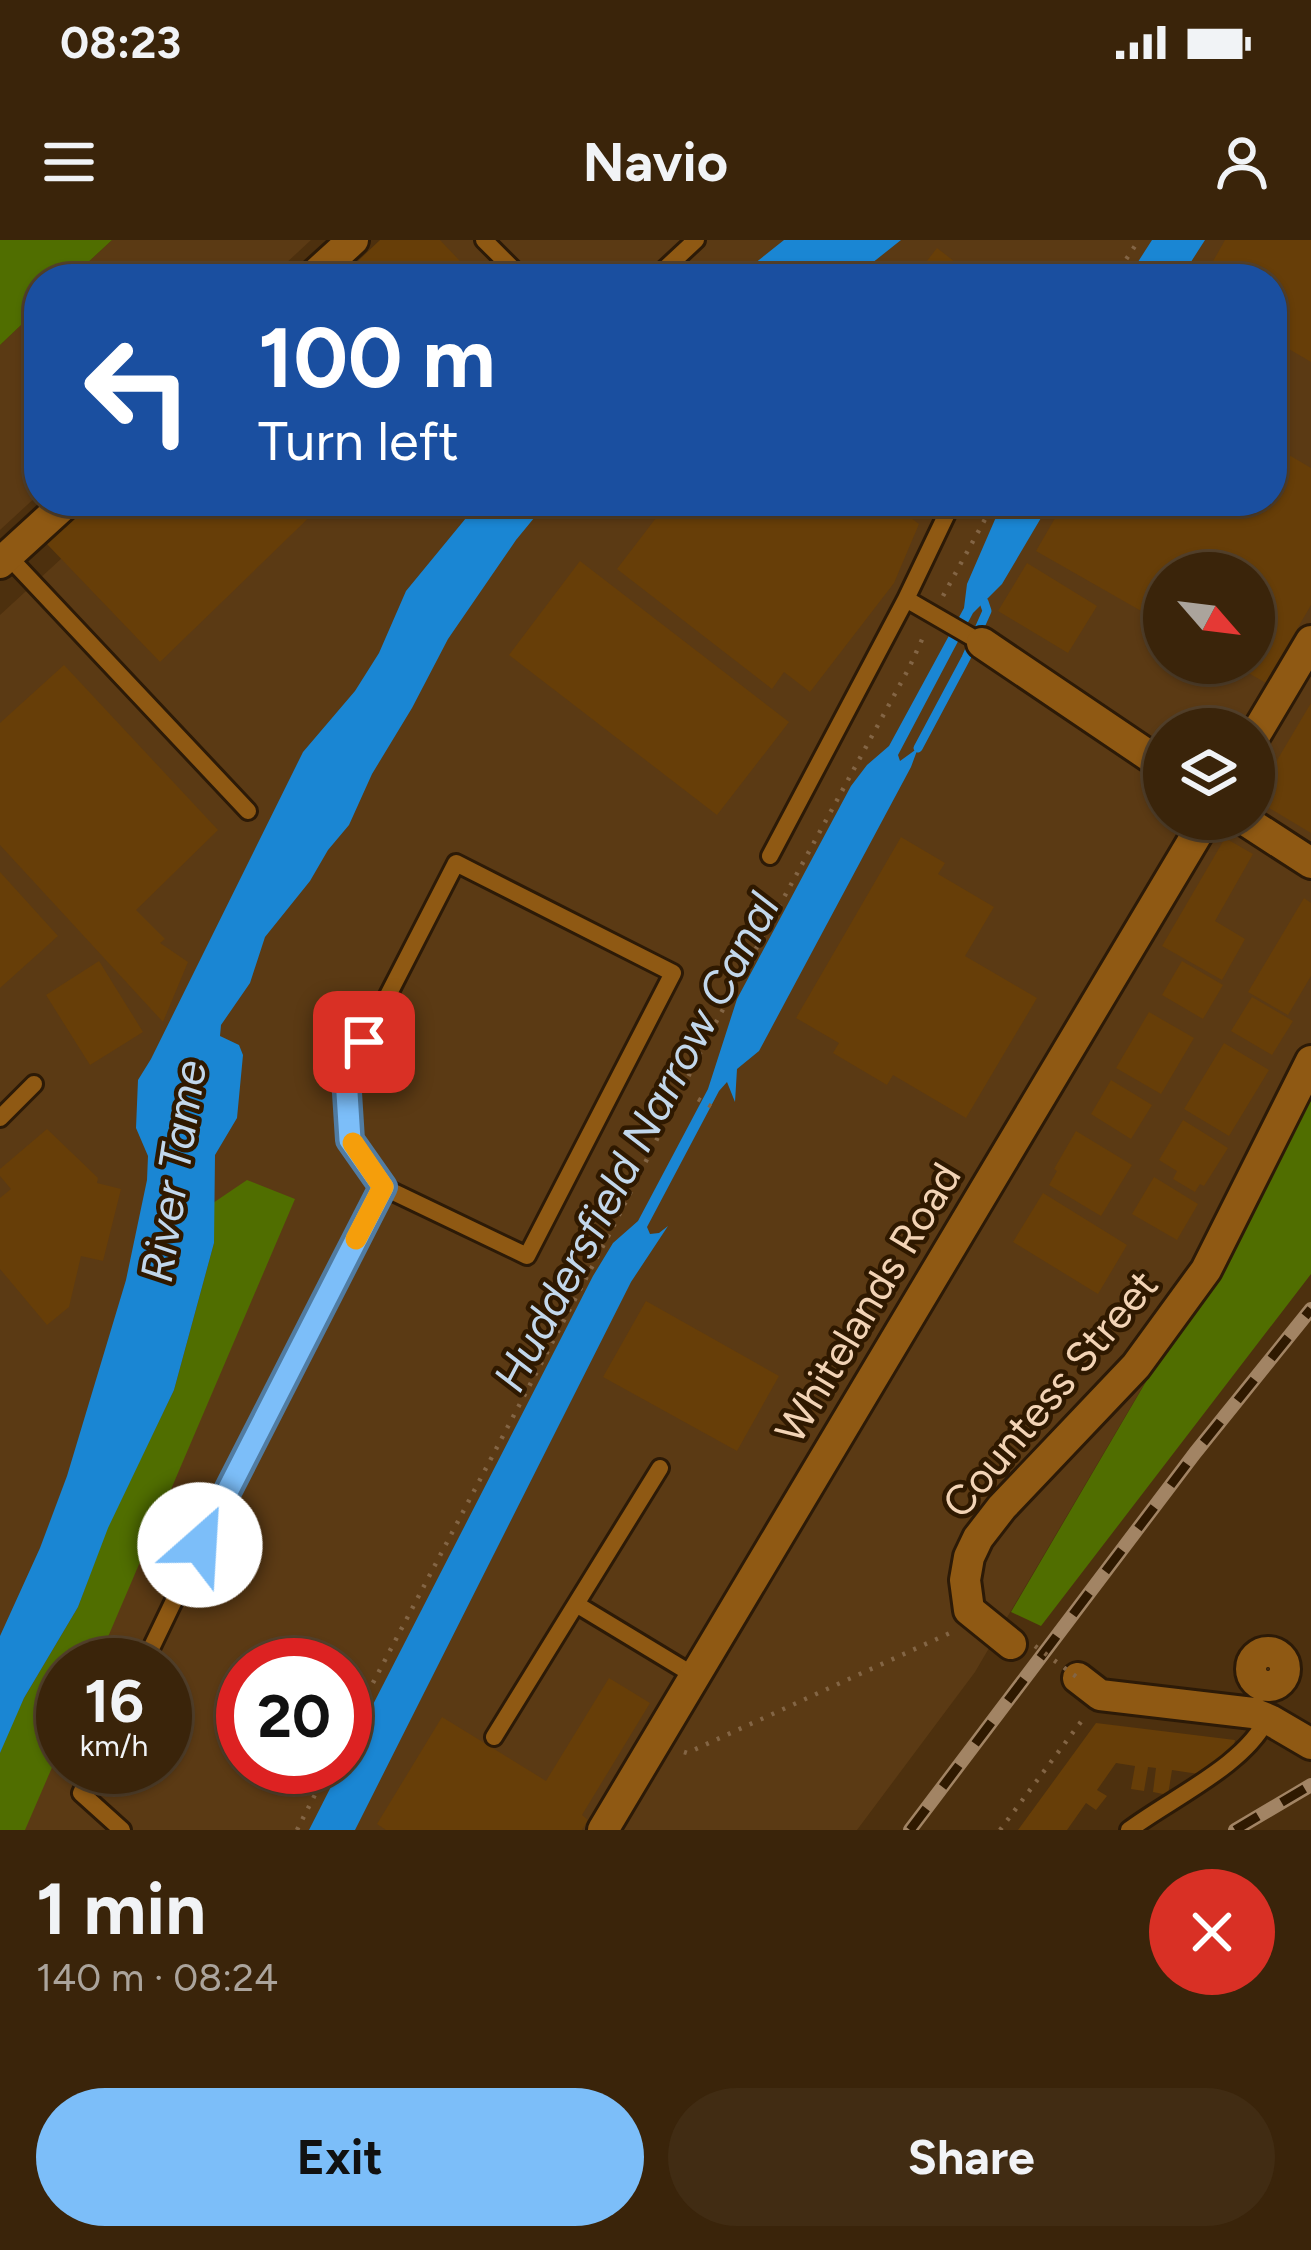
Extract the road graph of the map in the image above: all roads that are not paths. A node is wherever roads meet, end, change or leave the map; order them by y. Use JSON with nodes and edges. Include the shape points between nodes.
{"nodes":[{"id":1,"x":353,"y":240,"type":"edge"},
{"id":2,"x":484,"y":240,"type":"edge"},
{"id":3,"x":695,"y":240,"type":"edge"},
{"id":4,"x":327,"y":264,"type":"edge"},
{"id":5,"x":508,"y":264,"type":"edge"},
{"id":6,"x":670,"y":264,"type":"edge"},
{"id":7,"x":52,"y":516,"type":"edge"},
{"id":8,"x":946,"y":516,"type":"edge"},
{"id":9,"x":4,"y":560,"type":"edge"},
{"id":10,"x":906,"y":599,"type":"junction"},
{"id":11,"x":1311,"y":640,"type":"edge"},
{"id":12,"x":982,"y":643,"type":"joint"},
{"id":13,"x":1271,"y":708,"type":"edge"},
{"id":14,"x":1143,"y":752,"type":"edge"},
{"id":15,"x":248,"y":812,"type":"dead end"},
{"id":16,"x":1275,"y":839,"type":"edge"},
{"id":17,"x":1193,"y":840,"type":"edge"},
{"id":18,"x":770,"y":856,"type":"dead end"},
{"id":19,"x":1311,"y":863,"type":"edge"},
{"id":20,"x":1311,"y":1061,"type":"edge"},
{"id":21,"x":34,"y":1084,"type":"dead end"},
{"id":22,"x":0,"y":1118,"type":"edge"},
{"id":23,"x":383,"y":1187,"type":"junction"},
{"id":24,"x":660,"y":1468,"type":"dead end"},
{"id":25,"x":576,"y":1604,"type":"junction"},
{"id":26,"x":155,"y":1638,"type":"edge"},
{"id":27,"x":1023,"y":1645,"type":"road end"},
{"id":28,"x":695,"y":1676,"type":"junction"},
{"id":29,"x":1089,"y":1687,"type":"road end"},
{"id":30,"x":1278,"y":1719,"type":"edge"},
{"id":31,"x":494,"y":1737,"type":"dead end"},
{"id":32,"x":82,"y":1794,"type":"edge"},
{"id":33,"x":122,"y":1830,"type":"edge"},
{"id":34,"x":603,"y":1830,"type":"edge"},
{"id":35,"x":1129,"y":1830,"type":"edge"}],
"edges":[{"from":1,"to":4,"type":"street"},
{"from":2,"to":5,"type":"lane"},
{"from":3,"to":6,"type":"lane"},
{"from":7,"to":9,"type":"street"},
{"from":8,"to":10,"type":"lane"},
{"from":9,"to":15,"type":"lane"},
{"from":10,"to":12,"type":"lane"},
{"from":10,"to":18,"type":"lane"},
{"from":11,"to":13,"type":"street"},
{"from":12,"to":14,"type":"street"},
{"from":16,"to":19,"type":"street"},
{"from":17,"to":28,"type":"street","name":"Whitelands Road"},
{"from":20,"to":27,"type":"street","name":"Countess Street","via":[[1206,1270],[1136,1366],[978,1538],[965,1580],[969,1610]]},
{"from":21,"to":22,"type":"lane"},
{"from":23,"to":23,"type":"lane","via":[[350,1140],[346,1077],[456,862],[673,973],[527,1256]]},
{"from":23,"to":26,"type":"lane"},
{"from":24,"to":25,"type":"lane"},
{"from":25,"to":28,"type":"lane"},
{"from":25,"to":31,"type":"lane"},
{"from":28,"to":34,"type":"street","name":"Whitelands Road"},
{"from":29,"to":30,"type":"street"},
{"from":30,"to":35,"type":"lane","via":[[1232,1761]]},
{"from":32,"to":33,"type":"lane"}]}
